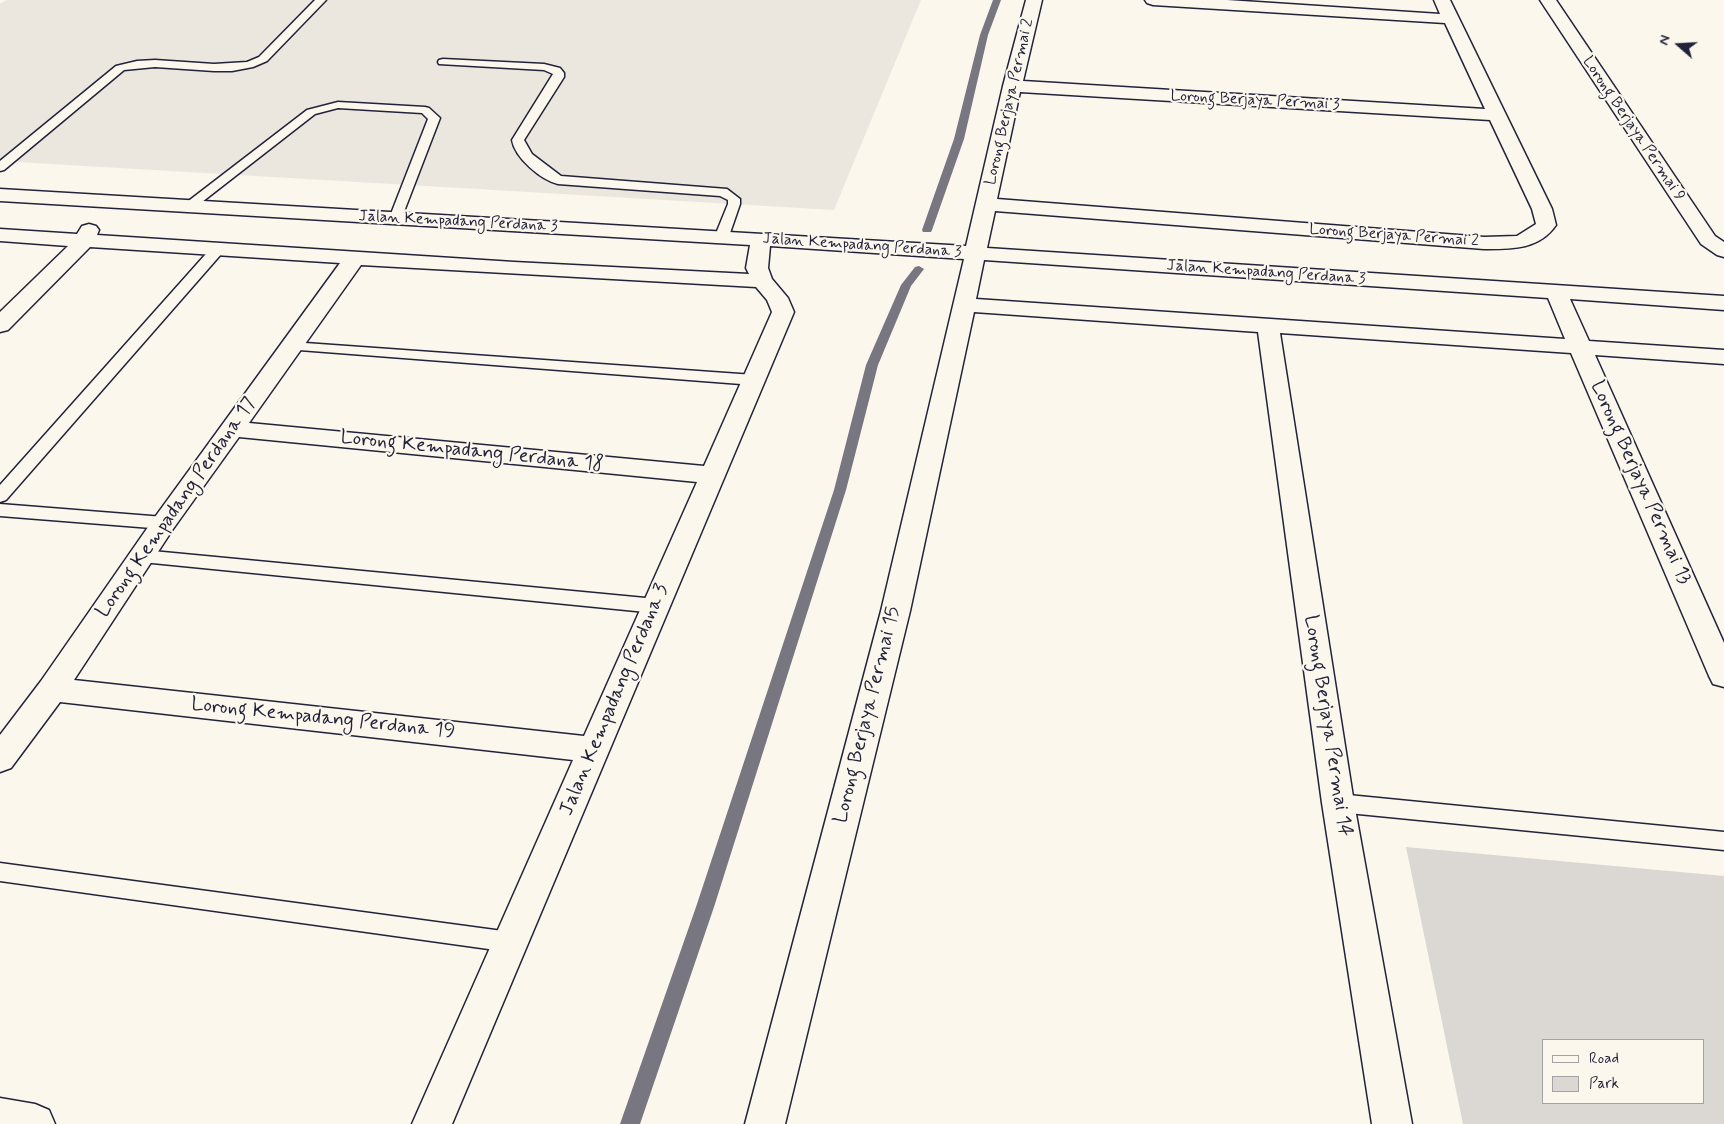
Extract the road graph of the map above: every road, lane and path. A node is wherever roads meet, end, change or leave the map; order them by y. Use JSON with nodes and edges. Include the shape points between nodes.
{"nodes":[{"id":1,"x":321,"y":0,"type":"edge"},
{"id":2,"x":1034,"y":0,"type":"edge"},
{"id":3,"x":1153,"y":0,"type":"edge"},
{"id":4,"x":1442,"y":0,"type":"edge"},
{"id":5,"x":1548,"y":0,"type":"edge"},
{"id":6,"x":1451,"y":19,"type":"junction"},
{"id":7,"x":443,"y":62,"type":"dead end"},
{"id":8,"x":1012,"y":86,"type":"junction"},
{"id":9,"x":1497,"y":115,"type":"junction"},
{"id":10,"x":0,"y":167,"type":"edge"},
{"id":11,"x":0,"y":196,"type":"edge"},
{"id":12,"x":95,"y":201,"type":"junction"},
{"id":13,"x":987,"y":204,"type":"junction"},
{"id":14,"x":188,"y":206,"type":"junction"},
{"id":15,"x":395,"y":219,"type":"junction"},
{"id":16,"x":0,"y":235,"type":"edge"},
{"id":17,"x":722,"y":236,"type":"junction"},
{"id":18,"x":761,"y":239,"type":"junction"},
{"id":19,"x":84,"y":240,"type":"junction"},
{"id":20,"x":218,"y":249,"type":"junction"},
{"id":21,"x":1724,"y":251,"type":"edge"},
{"id":22,"x":976,"y":254,"type":"junction"},
{"id":23,"x":355,"y":258,"type":"junction"},
{"id":24,"x":759,"y":275,"type":"junction"},
{"id":25,"x":1556,"y":292,"type":"junction"},
{"id":26,"x":1724,"y":303,"type":"edge"},
{"id":27,"x":966,"y":306,"type":"junction"},
{"id":28,"x":0,"y":325,"type":"edge"},
{"id":29,"x":1268,"y":326,"type":"junction"},
{"id":30,"x":291,"y":346,"type":"junction"},
{"id":31,"x":1581,"y":347,"type":"junction"},
{"id":32,"x":1724,"y":357,"type":"edge"},
{"id":33,"x":754,"y":380,"type":"junction"},
{"id":34,"x":232,"y":429,"type":"junction"},
{"id":35,"x":712,"y":476,"type":"junction"},
{"id":36,"x":0,"y":496,"type":"edge"},
{"id":37,"x":0,"y":510,"type":"edge"},
{"id":38,"x":164,"y":523,"type":"junction"},
{"id":39,"x":142,"y":556,"type":"junction"},
{"id":40,"x":656,"y":606,"type":"junction"},
{"id":41,"x":1724,"y":676,"type":"edge"},
{"id":42,"x":52,"y":689,"type":"junction"},
{"id":43,"x":593,"y":750,"type":"junction"},
{"id":44,"x":0,"y":759,"type":"edge"},
{"id":45,"x":1338,"y":804,"type":"junction"},
{"id":46,"x":1724,"y":841,"type":"edge"},
{"id":47,"x":0,"y":872,"type":"edge"},
{"id":48,"x":510,"y":942,"type":"junction"},
{"id":49,"x":0,"y":1118,"type":"edge"},
{"id":50,"x":35,"y":1124,"type":"edge"},
{"id":51,"x":432,"y":1124,"type":"edge"},
{"id":52,"x":766,"y":1124,"type":"edge"},
{"id":53,"x":1392,"y":1124,"type":"edge"}],
"edges":[{"from":1,"to":10,"type":"lane","via":[[263,59],[250,65],[145,63],[120,68]]},
{"from":2,"to":8,"type":"street","name":"Lorong Berjaya Permai 2"},
{"from":3,"to":6,"type":"street"},
{"from":4,"to":6,"type":"street","name":"Lorong Berjaya Permai 2"},
{"from":5,"to":21,"type":"street","name":"Lorong Berjaya Permai 9","via":[[1708,240]]},
{"from":6,"to":9,"type":"street","name":"Lorong Berjaya Permai 2"},
{"from":7,"to":17,"type":"lane","via":[[556,70],[558,77],[518,140],[519,148],[558,180],[715,191],[730,195],[734,204]]},
{"from":8,"to":9,"type":"street","name":"Lorong Berjaya Permai 3"},
{"from":8,"to":13,"type":"street","name":"Lorong Berjaya Permai 2"},
{"from":9,"to":13,"type":"street","name":"Lorong Berjaya Permai 2","via":[[1542,209],[1546,225],[1537,236],[1518,243]]},
{"from":11,"to":12,"type":"street","name":"Jalan Kempadang Perdana 3"},
{"from":12,"to":14,"type":"street","name":"Jalan Kempadang Perdana 3"},
{"from":12,"to":19,"type":"street","via":[[94,220]]},
{"from":13,"to":22,"type":"street","name":"Lorong Berjaya Permai 2"},
{"from":14,"to":15,"type":"street","name":"Jalan Kempadang Perdana 3"},
{"from":14,"to":15,"type":"lane","via":[[311,112],[338,105],[425,110],[434,118]]},
{"from":15,"to":17,"type":"street","name":"Jalan Kempadang Perdana 3"},
{"from":16,"to":19,"type":"street"},
{"from":17,"to":18,"type":"street","name":"Jalan Kempadang Perdana 3"},
{"from":18,"to":22,"type":"street","name":"Jalan Kempadang Perdana 3"},
{"from":18,"to":24,"type":"street"},
{"from":19,"to":20,"type":"street"},
{"from":19,"to":28,"type":"street"},
{"from":20,"to":23,"type":"street"},
{"from":20,"to":36,"type":"lane"},
{"from":22,"to":25,"type":"street","name":"Jalan Kempadang Perdana 3"},
{"from":22,"to":27,"type":"street","name":"Lorong Berjaya Permai 2"},
{"from":23,"to":24,"type":"street"},
{"from":23,"to":30,"type":"street","name":"Lorong Kempadang Perdana 17"},
{"from":24,"to":33,"type":"street","name":"Jalan Kempadang Perdana 3","via":[[777,298],[783,312]]},
{"from":25,"to":26,"type":"street","name":"Jalan Kempadang Perdana 3"},
{"from":25,"to":31,"type":"street","name":"Lorong Berjaya Permai 13"},
{"from":27,"to":29,"type":"street"},
{"from":27,"to":52,"type":"street","name":"Lorong Berjaya Permai 15","via":[[913,540]]},
{"from":29,"to":31,"type":"street"},
{"from":29,"to":45,"type":"street","name":"Lorong Berjaya Permai 14"},
{"from":30,"to":33,"type":"lane"},
{"from":30,"to":34,"type":"street","name":"Lorong Kempadang Perdana 17"},
{"from":31,"to":32,"type":"street"},
{"from":31,"to":41,"type":"street","name":"Lorong Berjaya Permai 13"},
{"from":33,"to":35,"type":"street","name":"Jalan Kempadang Perdana 3"},
{"from":34,"to":35,"type":"street","name":"Lorong Kempadang Perdana 18"},
{"from":34,"to":38,"type":"street","name":"Lorong Kempadang Perdana 17"},
{"from":35,"to":40,"type":"street","name":"Jalan Kempadang Perdana 3"},
{"from":37,"to":38,"type":"lane"},
{"from":38,"to":39,"type":"street","name":"Lorong Kempadang Perdana 17"},
{"from":39,"to":40,"type":"lane"},
{"from":39,"to":42,"type":"street","name":"Lorong Kempadang Perdana 17"},
{"from":40,"to":43,"type":"street","name":"Jalan Kempadang Perdana 3"},
{"from":42,"to":43,"type":"street","name":"Lorong Kempadang Perdana 19"},
{"from":42,"to":44,"type":"street","name":"Lorong Kempadang Perdana 17"},
{"from":43,"to":48,"type":"street","name":"Jalan Kempadang Perdana 3"},
{"from":45,"to":46,"type":"lane"},
{"from":45,"to":53,"type":"street","name":"Lorong Berjaya Permai 14"},
{"from":47,"to":48,"type":"lane"},
{"from":48,"to":51,"type":"street","name":"Jalan Kempadang Perdana 3"},
{"from":49,"to":50,"type":"street"}]}
